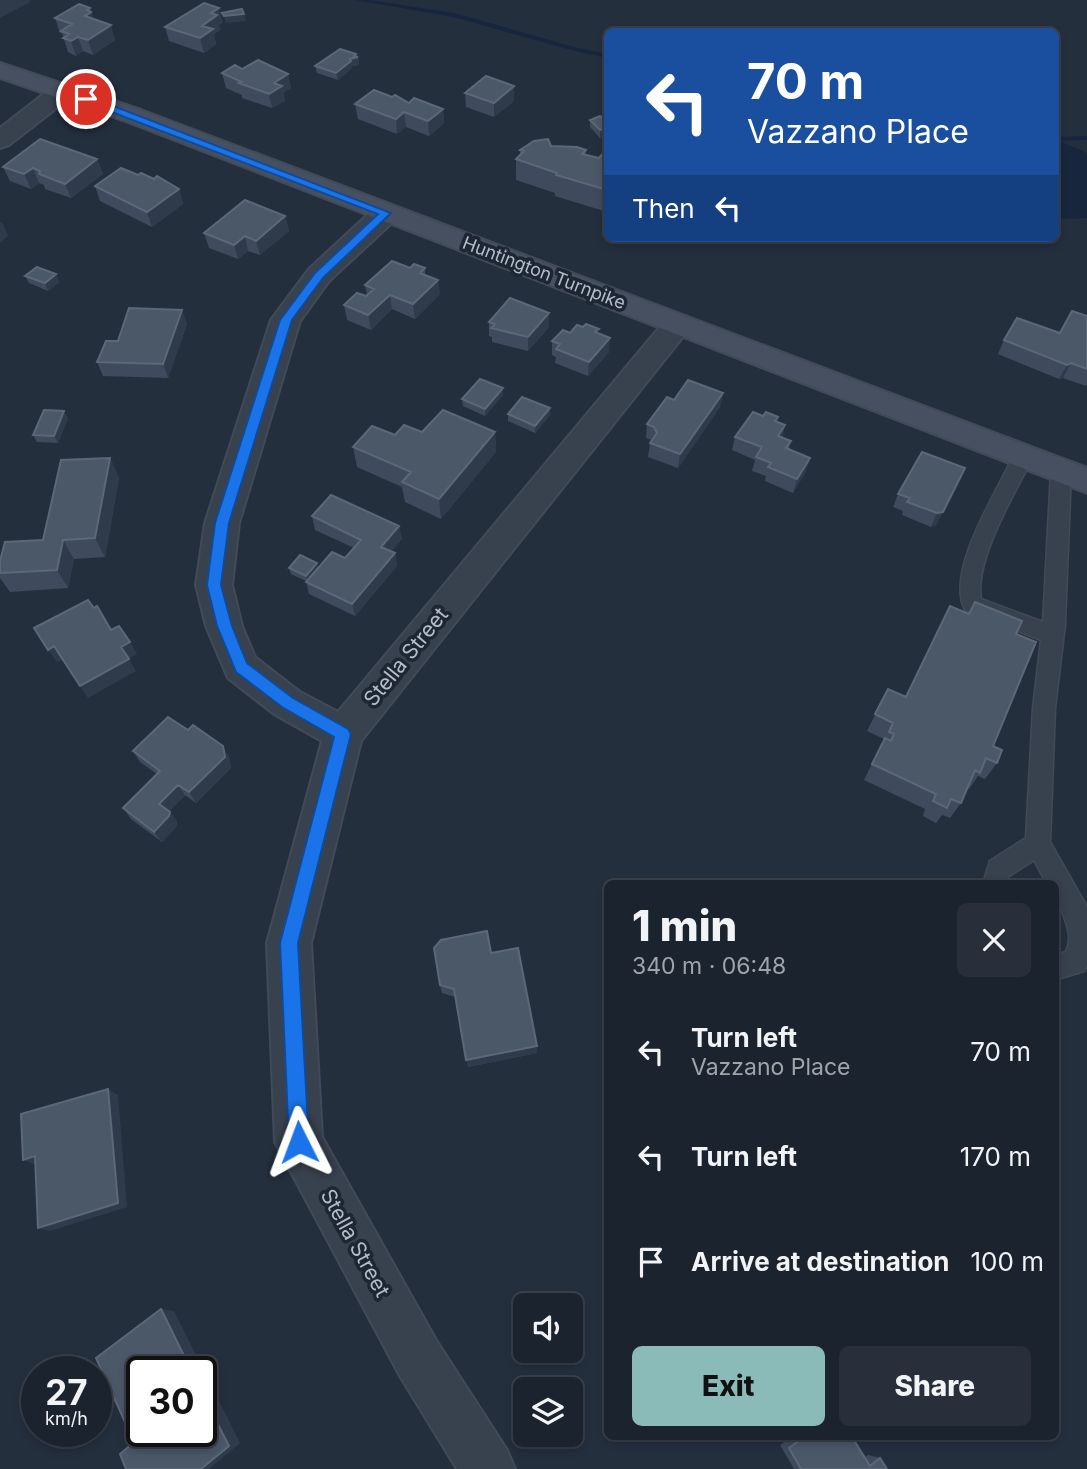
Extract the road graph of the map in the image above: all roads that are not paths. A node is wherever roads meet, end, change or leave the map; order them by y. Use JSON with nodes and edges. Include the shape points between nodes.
{"nodes":[{"id":1,"x":0,"y":70,"type":"edge"},
{"id":2,"x":63,"y":91,"type":"junction"},
{"id":3,"x":0,"y":140,"type":"edge"},
{"id":4,"x":386,"y":213,"type":"junction"},
{"id":5,"x":678,"y":324,"type":"junction"},
{"id":6,"x":1023,"y":457,"type":"junction"},
{"id":7,"x":1074,"y":477,"type":"edge"},
{"id":8,"x":1052,"y":635,"type":"junction"},
{"id":9,"x":343,"y":734,"type":"junction"},
{"id":10,"x":1038,"y":844,"type":"junction"},
{"id":11,"x":996,"y":880,"type":"edge"},
{"id":12,"x":1058,"y":880,"type":"edge"},
{"id":13,"x":1059,"y":881,"type":"edge"},
{"id":14,"x":1059,"y":967,"type":"edge"},
{"id":15,"x":488,"y":1469,"type":"edge"}],
"edges":[{"from":1,"to":2,"type":"main road","name":"Huntington Turnpike"},
{"from":2,"to":3,"type":"street"},
{"from":2,"to":4,"type":"main road","name":"Huntington Turnpike"},
{"from":4,"to":5,"type":"main road","name":"Huntington Turnpike"},
{"from":4,"to":9,"type":"street","via":[[319,275],[286,320],[222,523],[214,585],[241,667],[288,703]]},
{"from":5,"to":6,"type":"main road","name":"Huntington Turnpike"},
{"from":5,"to":9,"type":"street","name":"Stella Street"},
{"from":6,"to":7,"type":"main road","name":"Huntington Turnpike"},
{"from":6,"to":8,"type":"lane","via":[[973,561],[969,589],[972,604]]},
{"from":7,"to":8,"type":"lane"},
{"from":8,"to":10,"type":"lane"},
{"from":9,"to":15,"type":"street","name":"Stella Street","via":[[289,943],[299,1142],[418,1358]]},
{"from":10,"to":11,"type":"lane","via":[[999,869]]},
{"from":10,"to":12,"type":"lane"},
{"from":13,"to":14,"type":"lane","via":[[1078,915],[1083,945],[1075,962]]}]}
